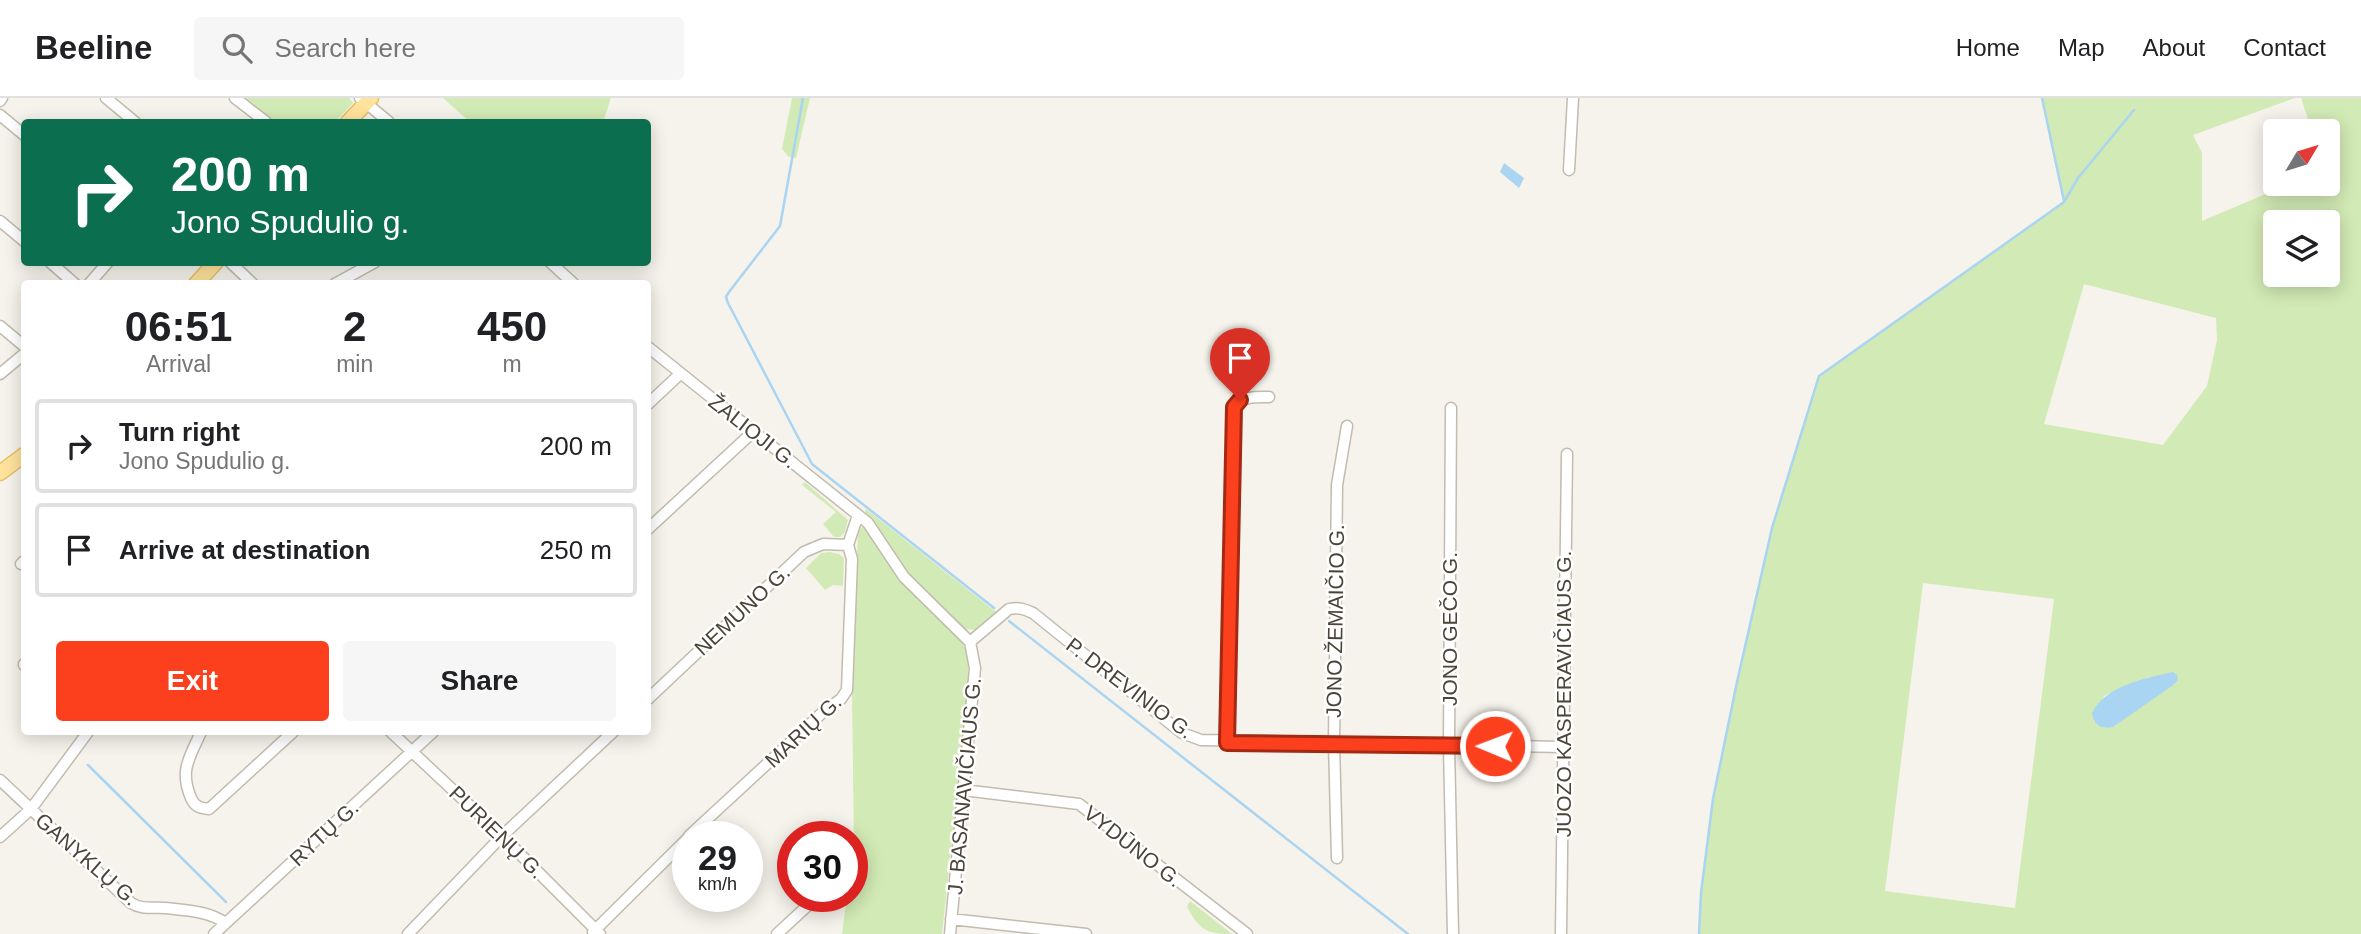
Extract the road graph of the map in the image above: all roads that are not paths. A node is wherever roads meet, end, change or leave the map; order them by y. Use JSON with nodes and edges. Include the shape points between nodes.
{"nodes":[{"id":1,"x":106,"y":98,"type":"edge"},
{"id":2,"x":235,"y":98,"type":"edge"},
{"id":3,"x":1573,"y":98,"type":"edge"},
{"id":4,"x":366,"y":100,"type":"edge"},
{"id":5,"x":0,"y":115,"type":"edge"},
{"id":6,"x":131,"y":119,"type":"edge"},
{"id":7,"x":262,"y":119,"type":"edge"},
{"id":8,"x":350,"y":119,"type":"edge"},
{"id":9,"x":386,"y":119,"type":"edge"},
{"id":10,"x":21,"y":132,"type":"edge"},
{"id":11,"x":1569,"y":170,"type":"dead end"},
{"id":12,"x":0,"y":221,"type":"edge"},
{"id":13,"x":21,"y":238,"type":"edge"},
{"id":14,"x":55,"y":266,"type":"edge"},
{"id":15,"x":105,"y":266,"type":"edge"},
{"id":16,"x":212,"y":266,"type":"edge"},
{"id":17,"x":234,"y":266,"type":"edge"},
{"id":18,"x":369,"y":266,"type":"edge"},
{"id":19,"x":554,"y":266,"type":"edge"},
{"id":20,"x":70,"y":280,"type":"edge"},
{"id":21,"x":92,"y":280,"type":"edge"},
{"id":22,"x":200,"y":280,"type":"edge"},
{"id":23,"x":249,"y":280,"type":"edge"},
{"id":24,"x":342,"y":280,"type":"edge"},
{"id":25,"x":570,"y":280,"type":"edge"},
{"id":26,"x":0,"y":326,"type":"edge"},
{"id":27,"x":21,"y":344,"type":"edge"},
{"id":28,"x":651,"y":350,"type":"edge"},
{"id":29,"x":21,"y":356,"type":"edge"},
{"id":30,"x":0,"y":374,"type":"edge"},
{"id":31,"x":680,"y":374,"type":"junction"},
{"id":32,"x":1269,"y":397,"type":"dead end"},
{"id":33,"x":651,"y":401,"type":"edge"},
{"id":34,"x":1451,"y":408,"type":"dead end"},
{"id":35,"x":1347,"y":426,"type":"dead end"},
{"id":36,"x":754,"y":431,"type":"junction"},
{"id":37,"x":1567,"y":454,"type":"dead end"},
{"id":38,"x":21,"y":457,"type":"edge"},
{"id":39,"x":0,"y":473,"type":"edge"},
{"id":40,"x":858,"y":514,"type":"junction"},
{"id":41,"x":651,"y":526,"type":"edge"},
{"id":42,"x":848,"y":545,"type":"junction"},
{"id":43,"x":970,"y":642,"type":"junction"},
{"id":44,"x":651,"y":696,"type":"edge"},
{"id":45,"x":86,"y":735,"type":"edge"},
{"id":46,"x":200,"y":735,"type":"edge"},
{"id":47,"x":290,"y":735,"type":"edge"},
{"id":48,"x":394,"y":735,"type":"edge"},
{"id":49,"x":430,"y":735,"type":"edge"},
{"id":50,"x":610,"y":735,"type":"edge"},
{"id":51,"x":1227,"y":743,"type":"junction"},
{"id":52,"x":1334,"y":743,"type":"junction"},
{"id":53,"x":1449,"y":746,"type":"junction"},
{"id":54,"x":1564,"y":747,"type":"junction"},
{"id":55,"x":413,"y":751,"type":"junction"},
{"id":56,"x":0,"y":780,"type":"edge"},
{"id":57,"x":963,"y":790,"type":"junction"},
{"id":58,"x":31,"y":810,"type":"junction"},
{"id":59,"x":706,"y":821,"type":"edge"},
{"id":60,"x":502,"y":836,"type":"junction"},
{"id":61,"x":0,"y":837,"type":"edge"},
{"id":62,"x":672,"y":854,"type":"edge"},
{"id":63,"x":1337,"y":858,"type":"dead end"},
{"id":64,"x":801,"y":912,"type":"edge"},
{"id":65,"x":951,"y":919,"type":"junction"},
{"id":66,"x":225,"y":923,"type":"junction"},
{"id":67,"x":596,"y":932,"type":"edge"},
{"id":68,"x":214,"y":934,"type":"edge"},
{"id":69,"x":408,"y":934,"type":"edge"},
{"id":70,"x":777,"y":934,"type":"edge"},
{"id":71,"x":950,"y":934,"type":"edge"},
{"id":72,"x":1086,"y":934,"type":"edge"},
{"id":73,"x":1247,"y":934,"type":"edge"},
{"id":74,"x":1453,"y":934,"type":"edge"},
{"id":75,"x":1560,"y":934,"type":"edge"}],
"edges":[{"from":1,"to":6,"type":"street"},
{"from":2,"to":7,"type":"street"},
{"from":3,"to":11,"type":"street"},
{"from":4,"to":8,"type":"main road"},
{"from":4,"to":9,"type":"street"},
{"from":5,"to":10,"type":"street"},
{"from":12,"to":13,"type":"street"},
{"from":14,"to":20,"type":"street"},
{"from":15,"to":21,"type":"street"},
{"from":16,"to":22,"type":"main road"},
{"from":17,"to":23,"type":"street"},
{"from":18,"to":24,"type":"street"},
{"from":19,"to":25,"type":"street"},
{"from":26,"to":27,"type":"street"},
{"from":28,"to":31,"type":"street","name":"ŽALIOJI G."},
{"from":29,"to":30,"type":"street"},
{"from":31,"to":33,"type":"street"},
{"from":31,"to":36,"type":"street","name":"ŽALIOJI G."},
{"from":32,"to":51,"type":"street","via":[[1240,400],[1234,407]]},
{"from":34,"to":53,"type":"street","name":"JONO GEČO G."},
{"from":35,"to":52,"type":"street","name":"JONO ŽEMAIČIO G.","via":[[1337,485]]},
{"from":36,"to":40,"type":"street","name":"ŽALIOJI G."},
{"from":36,"to":41,"type":"street"},
{"from":37,"to":54,"type":"street","name":"JUOZO KASPERAVIČIAUS G."},
{"from":38,"to":39,"type":"main road"},
{"from":40,"to":42,"type":"street","name":"MARIŲ G."},
{"from":40,"to":43,"type":"street","via":[[876,532],[904,577]]},
{"from":42,"to":44,"type":"street","name":"NEMUNO G.","via":[[823,544],[804,552]]},
{"from":42,"to":59,"type":"street","name":"MARIŲ G.","via":[[852,559],[847,690]]},
{"from":43,"to":51,"type":"street","name":"P. DREVINIO G.","via":[[1009,609],[1026,609],[1182,733]]},
{"from":43,"to":57,"type":"street","name":"J. BASANAVIČIAUS G.","via":[[975,668]]},
{"from":45,"to":58,"type":"street"},
{"from":46,"to":47,"type":"street","via":[[184,777],[193,803],[209,809]]},
{"from":48,"to":55,"type":"street","name":"PURIENŲ G."},
{"from":49,"to":55,"type":"street","name":"RYTŲ G."},
{"from":50,"to":60,"type":"street"},
{"from":51,"to":52,"type":"street","name":"P. DREVINIO G."},
{"from":52,"to":53,"type":"street","name":"P. DREVINIO G."},
{"from":52,"to":63,"type":"street","name":"JONO ŽEMAIČIO G."},
{"from":53,"to":54,"type":"street","name":"P. DREVINIO G."},
{"from":53,"to":74,"type":"street","name":"JONO GEČO G."},
{"from":54,"to":75,"type":"street","name":"JUOZO KASPERAVIČIAUS G."},
{"from":55,"to":60,"type":"street","name":"PURIENŲ G."},
{"from":55,"to":66,"type":"street","name":"RYTŲ G."},
{"from":56,"to":58,"type":"street","name":"GANYKLŲ G."},
{"from":57,"to":65,"type":"street","name":"J. BASANAVIČIAUS G."},
{"from":57,"to":73,"type":"street","name":"VYDŪNO G.","via":[[1079,804]]},
{"from":58,"to":61,"type":"street"},
{"from":58,"to":66,"type":"street","name":"GANYKLŲ G.","via":[[131,903],[212,915]]},
{"from":60,"to":67,"type":"street","name":"PURIENŲ G."},
{"from":60,"to":69,"type":"street"},
{"from":62,"to":67,"type":"street","name":"MARIŲ G."},
{"from":64,"to":70,"type":"street"},
{"from":65,"to":71,"type":"street","name":"J. BASANAVIČIAUS G."},
{"from":65,"to":72,"type":"street"},
{"from":66,"to":68,"type":"street","name":"RYTŲ G."}]}
